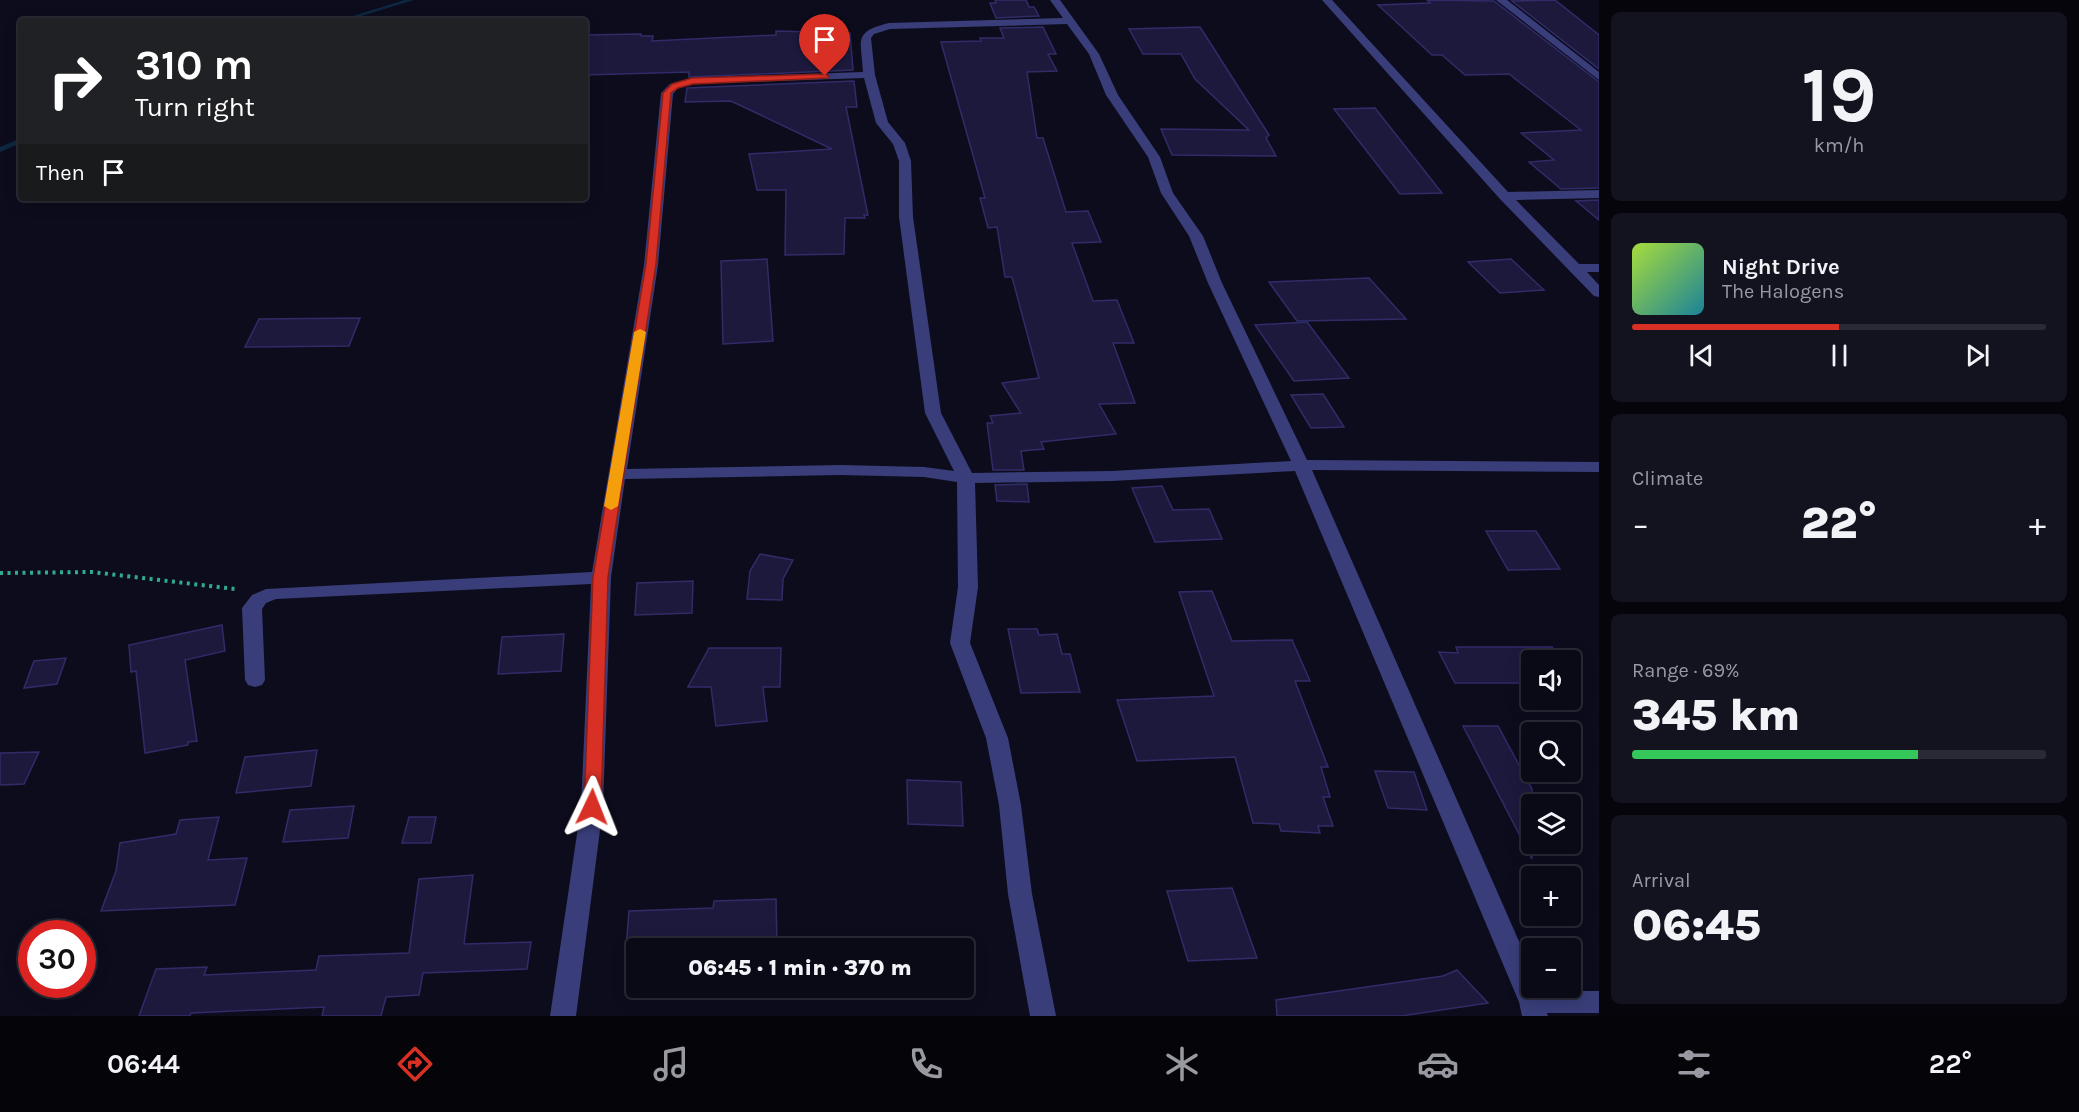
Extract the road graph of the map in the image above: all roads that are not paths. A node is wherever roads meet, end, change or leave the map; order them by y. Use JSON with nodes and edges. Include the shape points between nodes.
{"nodes":[{"id":1,"x":1055,"y":0,"type":"edge"},
{"id":2,"x":1327,"y":0,"type":"edge"},
{"id":3,"x":1501,"y":0,"type":"edge"},
{"id":4,"x":1071,"y":21,"type":"junction"},
{"id":5,"x":869,"y":75,"type":"junction"},
{"id":6,"x":1599,"y":77,"type":"edge"},
{"id":7,"x":1599,"y":194,"type":"edge"},
{"id":8,"x":1504,"y":196,"type":"junction"},
{"id":9,"x":1575,"y":268,"type":"junction"},
{"id":10,"x":1599,"y":268,"type":"edge"},
{"id":11,"x":1599,"y":293,"type":"edge"},
{"id":12,"x":1301,"y":465,"type":"junction"},
{"id":13,"x":1599,"y":466,"type":"edge"},
{"id":14,"x":617,"y":475,"type":"junction"},
{"id":15,"x":966,"y":478,"type":"junction"},
{"id":16,"x":601,"y":577,"type":"junction"},
{"id":17,"x":255,"y":680,"type":"dead end"},
{"id":18,"x":1599,"y":1002,"type":"edge"},
{"id":19,"x":1533,"y":1009,"type":"edge"},
{"id":20,"x":563,"y":1016,"type":"edge"},
{"id":21,"x":1042,"y":1016,"type":"edge"}],
"edges":[{"from":1,"to":4,"type":"street"},
{"from":2,"to":8,"type":"street"},
{"from":3,"to":6,"type":"street"},
{"from":4,"to":5,"type":"street","via":[[889,26],[870,32],[866,38]]},
{"from":4,"to":12,"type":"street","via":[[1094,54],[1112,95],[1154,158],[1167,193],[1196,236]]},
{"from":5,"to":14,"type":"street","via":[[692,81],[667,93],[651,264]]},
{"from":5,"to":15,"type":"street","via":[[882,123],[899,143],[905,161],[906,217],[933,413]]},
{"from":7,"to":8,"type":"street"},
{"from":8,"to":9,"type":"street"},
{"from":9,"to":10,"type":"street"},
{"from":9,"to":11,"type":"street"},
{"from":12,"to":13,"type":"street"},
{"from":12,"to":15,"type":"street","via":[[1112,476]]},
{"from":12,"to":19,"type":"street"},
{"from":14,"to":15,"type":"street","via":[[841,470],[924,471]]},
{"from":14,"to":16,"type":"street"},
{"from":15,"to":21,"type":"street","via":[[968,587],[960,643],[997,738]]},
{"from":16,"to":17,"type":"street","via":[[273,593],[259,599],[252,608]]},
{"from":16,"to":20,"type":"street","via":[[592,807]]},
{"from":18,"to":19,"type":"street"}]}
